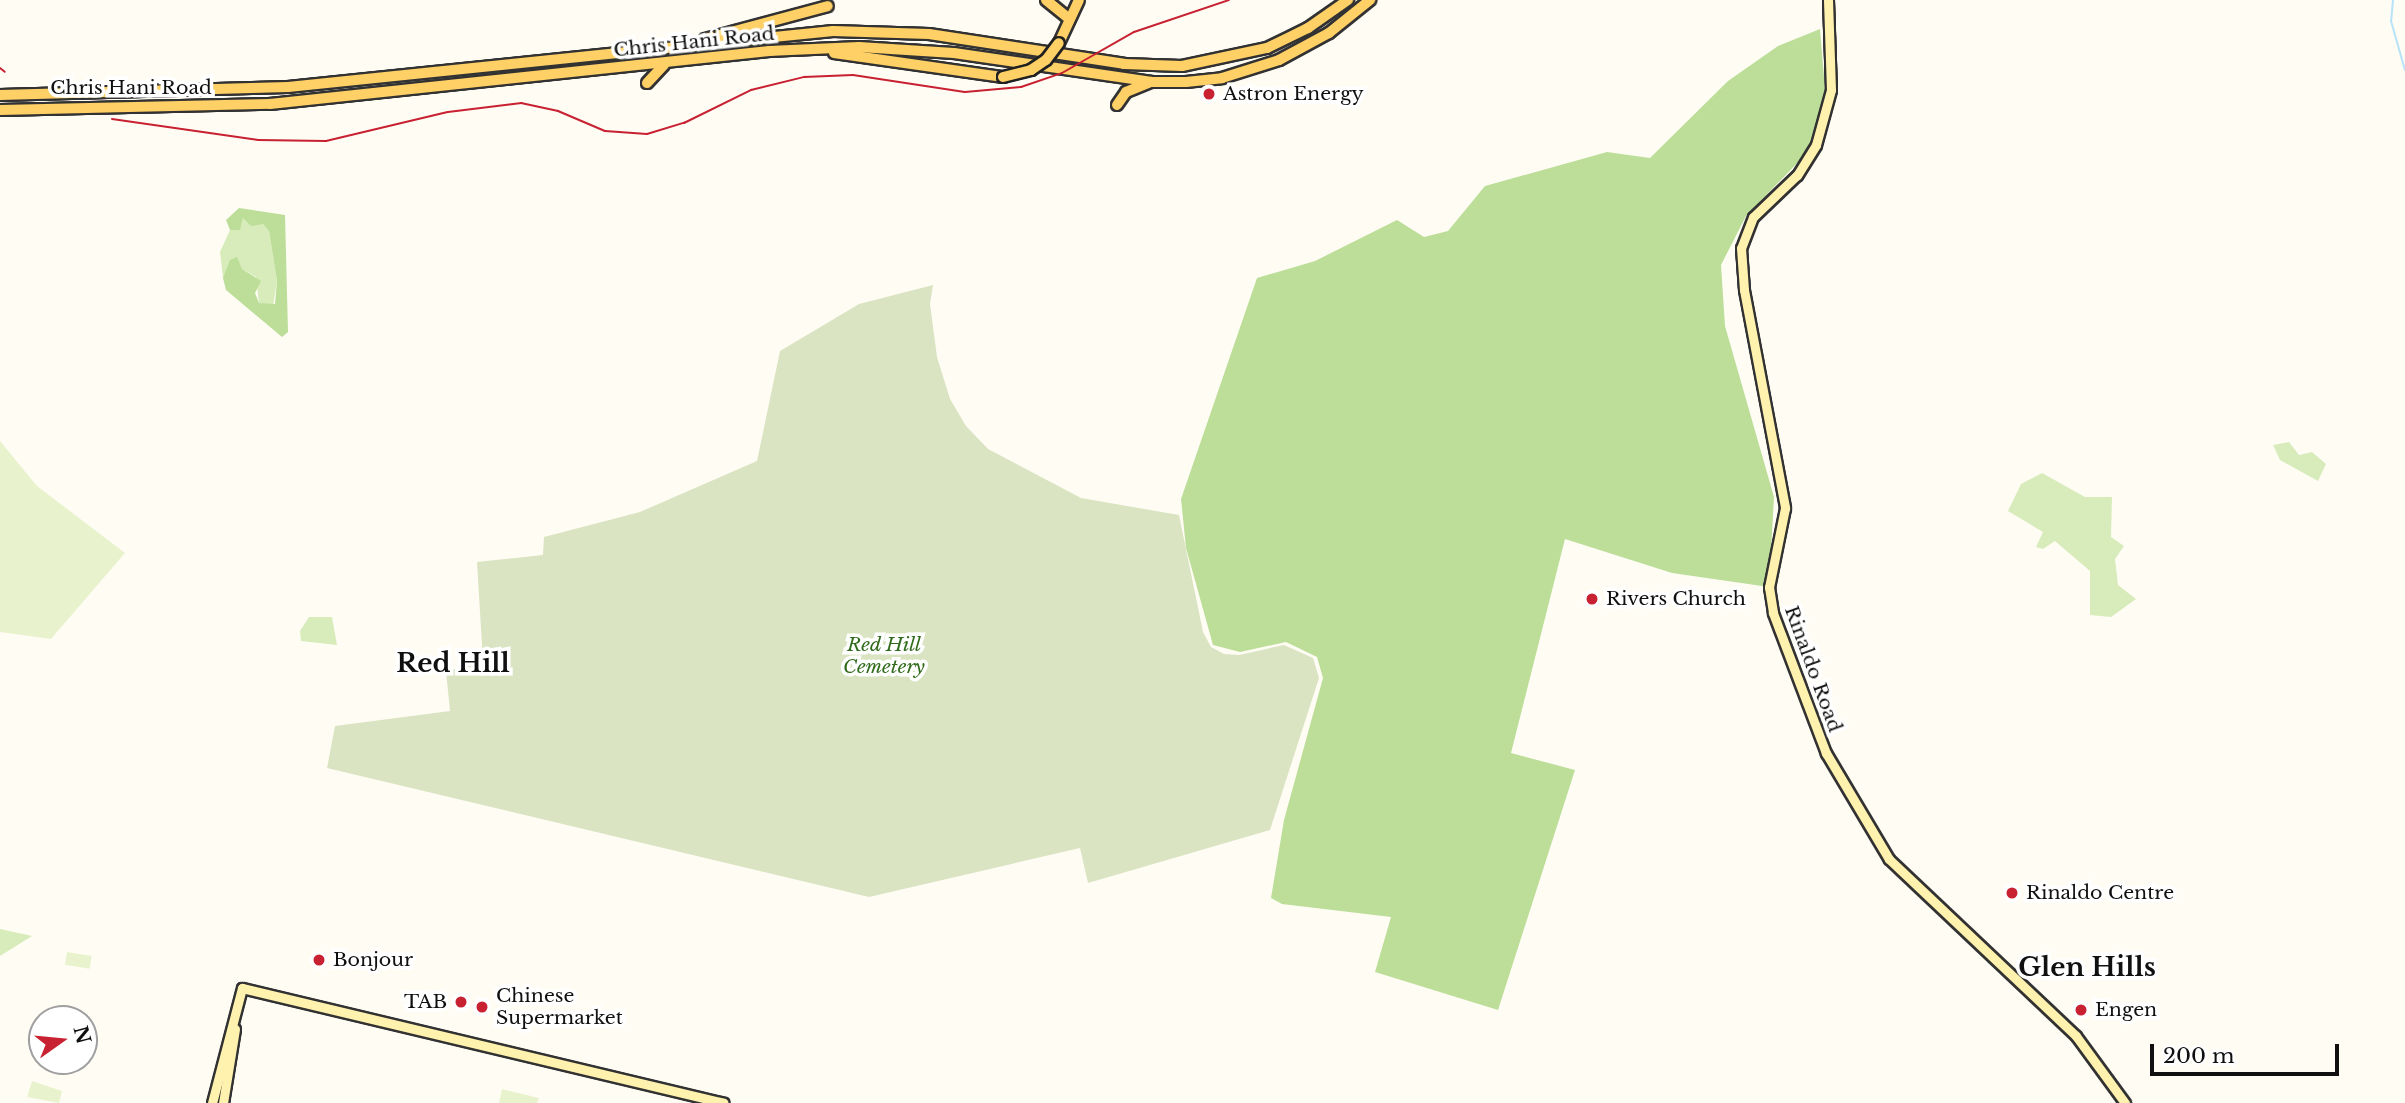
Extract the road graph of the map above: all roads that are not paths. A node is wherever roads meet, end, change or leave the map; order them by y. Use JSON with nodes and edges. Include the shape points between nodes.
{"nodes":[{"id":1,"x":1046,"y":0,"type":"edge"},
{"id":2,"x":1079,"y":0,"type":"edge"},
{"id":3,"x":1348,"y":0,"type":"edge"},
{"id":4,"x":1370,"y":0,"type":"edge"},
{"id":5,"x":1828,"y":0,"type":"edge"},
{"id":6,"x":828,"y":6,"type":"dead end"},
{"id":7,"x":1068,"y":18,"type":"junction"},
{"id":8,"x":691,"y":45,"type":"junction"},
{"id":9,"x":812,"y":48,"type":"junction"},
{"id":10,"x":668,"y":63,"type":"junction"},
{"id":11,"x":1152,"y":82,"type":"junction"},
{"id":12,"x":647,"y":83,"type":"dead end"},
{"id":13,"x":0,"y":95,"type":"edge"},
{"id":14,"x":1117,"y":105,"type":"dead end"},
{"id":15,"x":0,"y":110,"type":"edge"},
{"id":16,"x":263,"y":993,"type":"junction"},
{"id":17,"x":236,"y":1020,"type":"junction"},
{"id":18,"x":212,"y":1103,"type":"edge"},
{"id":19,"x":223,"y":1103,"type":"edge"},
{"id":20,"x":723,"y":1103,"type":"edge"},
{"id":21,"x":2125,"y":1103,"type":"edge"}],
"edges":[{"from":1,"to":7,"type":"main road"},
{"from":2,"to":7,"type":"main road"},
{"from":3,"to":8,"type":"main road","name":"Chris Hani Road","via":[[1308,28],[1267,48],[1182,66],[1124,64],[929,34],[866,31]]},
{"from":4,"to":11,"type":"main road","name":"Chris Hani Road","via":[[1329,33],[1279,60],[1222,78]]},
{"from":5,"to":21,"type":"street","name":"Rinaldo Road","via":[[1831,90],[1816,145],[1797,175],[1753,217],[1741,248],[1744,290],[1785,508],[1770,576],[1773,613],[1826,753],[1889,859],[2076,1036]]},
{"from":6,"to":8,"type":"main road"},
{"from":7,"to":9,"type":"main road","bridge":true,"via":[[1059,43],[1046,60],[1031,70],[1003,77]]},
{"from":8,"to":13,"type":"main road","name":"Chris Hani Road","via":[[288,87]]},
{"from":9,"to":10,"type":"main road","name":"Chris Hani Road"},
{"from":9,"to":11,"type":"main road","name":"Chris Hani Road","via":[[920,50]]},
{"from":10,"to":12,"type":"main road"},
{"from":10,"to":15,"type":"main road","name":"Chris Hani Road","via":[[270,104]]},
{"from":11,"to":14,"type":"main road","via":[[1126,92]]},
{"from":16,"to":17,"type":"street","via":[[247,999]]},
{"from":16,"to":17,"type":"street","via":[[243,988]]},
{"from":16,"to":20,"type":"street"},
{"from":17,"to":18,"type":"street"},
{"from":17,"to":19,"type":"street","via":[[233,1063]]}]}
